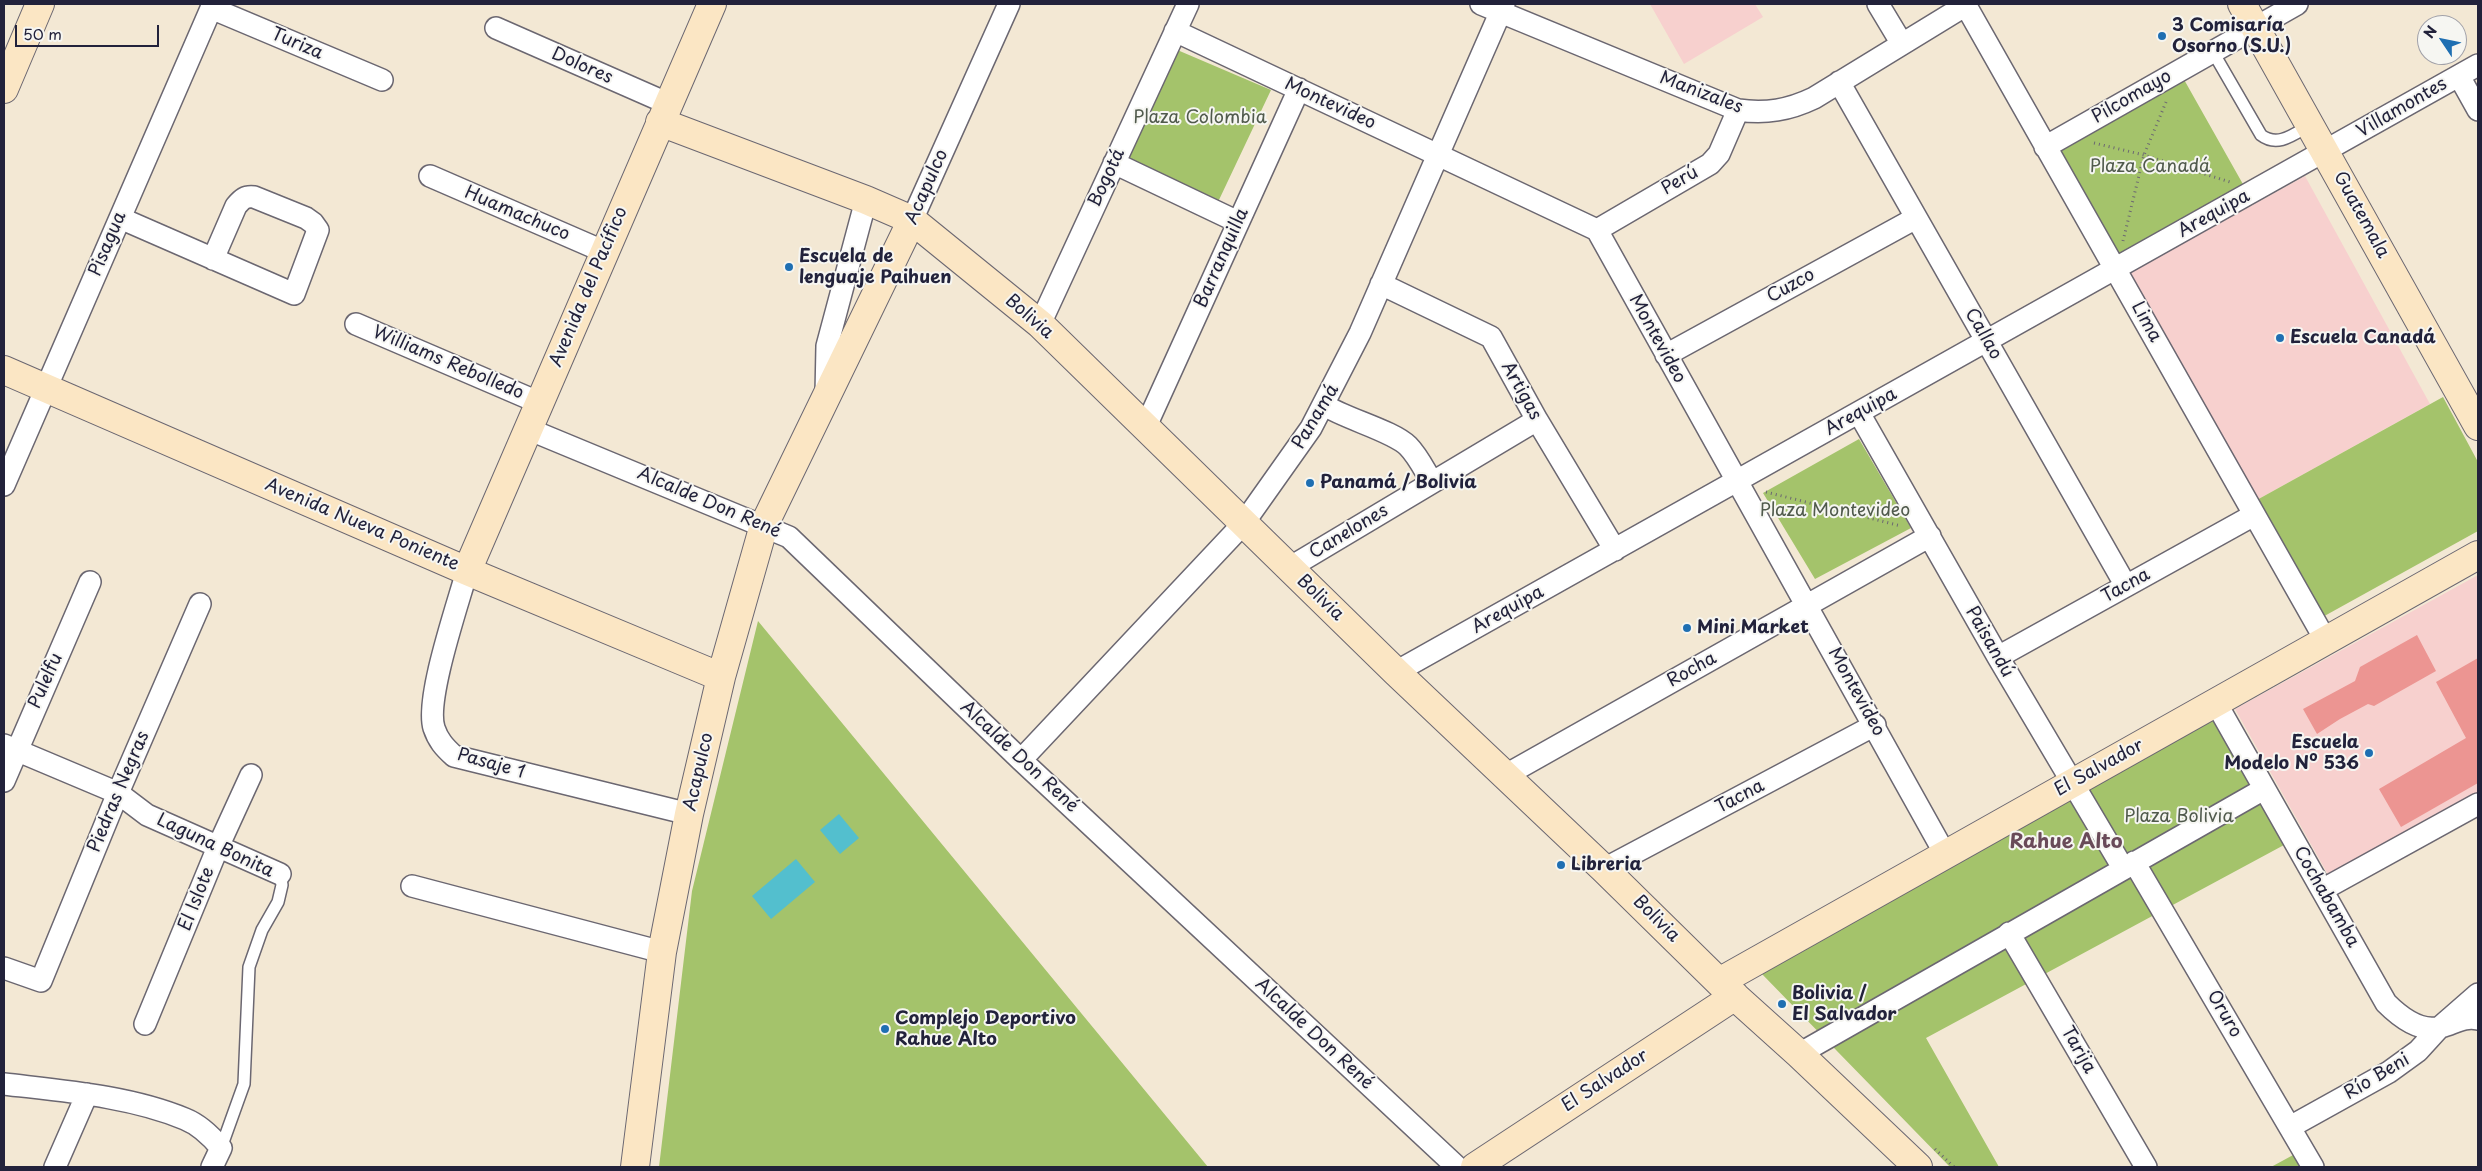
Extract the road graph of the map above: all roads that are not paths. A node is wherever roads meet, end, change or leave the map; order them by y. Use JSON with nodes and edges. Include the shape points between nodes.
{"nodes":[{"id":1,"x":40,"y":4,"type":"edge"},
{"id":2,"x":712,"y":4,"type":"edge"},
{"id":3,"x":1009,"y":4,"type":"edge"},
{"id":4,"x":1188,"y":4,"type":"edge"},
{"id":5,"x":1481,"y":4,"type":"edge"},
{"id":6,"x":1878,"y":4,"type":"edge"},
{"id":7,"x":1965,"y":4,"type":"edge"},
{"id":8,"x":2242,"y":4,"type":"edge"},
{"id":9,"x":2297,"y":4,"type":"edge"},
{"id":10,"x":212,"y":6,"type":"edge"},
{"id":11,"x":1502,"y":8,"type":"edge"},
{"id":12,"x":496,"y":28,"type":"dead end"},
{"id":13,"x":2256,"y":28,"type":"junction"},
{"id":14,"x":1175,"y":32,"type":"junction"},
{"id":15,"x":1902,"y":44,"type":"junction"},
{"id":16,"x":2213,"y":52,"type":"junction"},
{"id":17,"x":2478,"y":65,"type":"edge"},
{"id":18,"x":2459,"y":76,"type":"junction"},
{"id":19,"x":382,"y":80,"type":"dead end"},
{"id":20,"x":1839,"y":82,"type":"junction"},
{"id":21,"x":4,"y":89,"type":"edge"},
{"id":22,"x":1299,"y":89,"type":"junction"},
{"id":23,"x":1738,"y":110,"type":"junction"},
{"id":24,"x":2478,"y":110,"type":"edge"},
{"id":25,"x":664,"y":113,"type":"junction"},
{"id":26,"x":2310,"y":125,"type":"junction"},
{"id":27,"x":2045,"y":147,"type":"junction"},
{"id":28,"x":2326,"y":152,"type":"junction"},
{"id":29,"x":1439,"y":155,"type":"junction"},
{"id":30,"x":1114,"y":163,"type":"junction"},
{"id":31,"x":430,"y":176,"type":"dead end"},
{"id":32,"x":866,"y":200,"type":"junction"},
{"id":33,"x":120,"y":218,"type":"junction"},
{"id":34,"x":1916,"y":218,"type":"junction"},
{"id":35,"x":912,"y":220,"type":"junction"},
{"id":36,"x":1238,"y":222,"type":"junction"},
{"id":37,"x":1597,"y":230,"type":"junction"},
{"id":38,"x":604,"y":252,"type":"junction"},
{"id":39,"x":213,"y":259,"type":"junction"},
{"id":40,"x":2116,"y":269,"type":"junction"},
{"id":41,"x":1382,"y":284,"type":"junction"},
{"id":42,"x":356,"y":324,"type":"dead end"},
{"id":43,"x":1040,"y":324,"type":"junction"},
{"id":44,"x":1987,"y":341,"type":"junction"},
{"id":45,"x":1666,"y":355,"type":"junction"},
{"id":46,"x":4,"y":370,"type":"edge"},
{"id":47,"x":46,"y":388,"type":"junction"},
{"id":48,"x":826,"y":394,"type":"junction"},
{"id":49,"x":540,"y":403,"type":"junction"},
{"id":50,"x":1324,"y":404,"type":"junction"},
{"id":51,"x":1859,"y":413,"type":"junction"},
{"id":52,"x":1537,"y":420,"type":"junction"},
{"id":53,"x":1146,"y":426,"type":"junction"},
{"id":54,"x":2478,"y":426,"type":"edge"},
{"id":55,"x":528,"y":429,"type":"junction"},
{"id":56,"x":1738,"y":481,"type":"junction"},
{"id":57,"x":1432,"y":482,"type":"junction"},
{"id":58,"x":4,"y":485,"type":"edge"},
{"id":59,"x":2254,"y":515,"type":"junction"},
{"id":60,"x":1243,"y":524,"type":"junction"},
{"id":61,"x":764,"y":525,"type":"junction"},
{"id":62,"x":1930,"y":536,"type":"junction"},
{"id":63,"x":1615,"y":550,"type":"junction"},
{"id":64,"x":2478,"y":555,"type":"edge"},
{"id":65,"x":1289,"y":568,"type":"junction"},
{"id":66,"x":467,"y":571,"type":"junction"},
{"id":67,"x":90,"y":582,"type":"dead end"},
{"id":68,"x":2126,"y":586,"type":"junction"},
{"id":69,"x":200,"y":604,"type":"dead end"},
{"id":70,"x":1807,"y":605,"type":"junction"},
{"id":71,"x":2326,"y":641,"type":"junction"},
{"id":72,"x":1998,"y":658,"type":"junction"},
{"id":73,"x":1396,"y":672,"type":"junction"},
{"id":74,"x":721,"y":677,"type":"junction"},
{"id":75,"x":2216,"y":703,"type":"junction"},
{"id":76,"x":1875,"y":726,"type":"junction"},
{"id":77,"x":10,"y":748,"type":"edge"},
{"id":78,"x":1021,"y":760,"type":"junction"},
{"id":79,"x":251,"y":775,"type":"dead end"},
{"id":80,"x":1506,"y":775,"type":"junction"},
{"id":81,"x":4,"y":781,"type":"edge"},
{"id":82,"x":2071,"y":784,"type":"junction"},
{"id":83,"x":2264,"y":789,"type":"junction"},
{"id":84,"x":118,"y":794,"type":"junction"},
{"id":85,"x":2478,"y":804,"type":"edge"},
{"id":86,"x":689,"y":814,"type":"junction"},
{"id":87,"x":218,"y":846,"type":"junction"},
{"id":88,"x":1946,"y":854,"type":"junction"},
{"id":89,"x":2128,"y":865,"type":"junction"},
{"id":90,"x":1604,"y":869,"type":"junction"},
{"id":91,"x":280,"y":874,"type":"joint"},
{"id":92,"x":412,"y":886,"type":"dead end"},
{"id":93,"x":2322,"y":890,"type":"junction"},
{"id":94,"x":2009,"y":933,"type":"junction"},
{"id":95,"x":662,"y":952,"type":"junction"},
{"id":96,"x":4,"y":968,"type":"edge"},
{"id":97,"x":1727,"y":989,"type":"junction"},
{"id":98,"x":2478,"y":994,"type":"edge"},
{"id":99,"x":2478,"y":1019,"type":"edge"},
{"id":100,"x":145,"y":1024,"type":"dead end"},
{"id":101,"x":2439,"y":1028,"type":"junction"},
{"id":102,"x":1799,"y":1054,"type":"junction"},
{"id":103,"x":4,"y":1084,"type":"edge"},
{"id":104,"x":87,"y":1094,"type":"junction"},
{"id":105,"x":2290,"y":1127,"type":"junction"},
{"id":106,"x":216,"y":1158,"type":"edge"},
{"id":107,"x":55,"y":1167,"type":"edge"},
{"id":108,"x":635,"y":1167,"type":"edge"},
{"id":109,"x":1457,"y":1167,"type":"edge"},
{"id":110,"x":1475,"y":1167,"type":"edge"},
{"id":111,"x":1918,"y":1167,"type":"edge"},
{"id":112,"x":2146,"y":1167,"type":"edge"},
{"id":113,"x":2313,"y":1167,"type":"edge"}],
"edges":[{"from":1,"to":21,"type":"street"},
{"from":2,"to":25,"type":"street","name":"Avenida del Pacífico"},
{"from":3,"to":35,"type":"street","name":"Acapulco"},
{"from":4,"to":14,"type":"street","name":"Bogotá"},
{"from":5,"to":11,"type":"street","name":"Manizales"},
{"from":6,"to":15,"type":"street"},
{"from":7,"to":15,"type":"street","name":"Manizales"},
{"from":7,"to":27,"type":"street","name":"Lima"},
{"from":8,"to":13,"type":"street","name":"Guatemala"},
{"from":9,"to":13,"type":"street","name":"Pilcomayo"},
{"from":10,"to":19,"type":"street","name":"Turiza"},
{"from":10,"to":33,"type":"street","name":"Pisagua"},
{"from":11,"to":23,"type":"street","name":"Manizales"},
{"from":11,"to":29,"type":"street","name":"Panamá"},
{"from":12,"to":25,"type":"street","name":"Dolores"},
{"from":13,"to":16,"type":"street","name":"Pilcomayo"},
{"from":13,"to":26,"type":"street","name":"Guatemala"},
{"from":14,"to":22,"type":"street","name":"Montevideo"},
{"from":14,"to":30,"type":"street","name":"Bogotá"},
{"from":15,"to":20,"type":"street","name":"Manizales"},
{"from":16,"to":26,"type":"lane","via":[[2261,135],[2277,142]]},
{"from":16,"to":27,"type":"street","name":"Pilcomayo"},
{"from":17,"to":18,"type":"street","name":"Villamontes"},
{"from":18,"to":24,"type":"street"},
{"from":18,"to":28,"type":"street","name":"Villamontes"},
{"from":20,"to":23,"type":"street","name":"Manizales","via":[[1814,98],[1787,109]]},
{"from":20,"to":34,"type":"street","name":"Callao"},
{"from":22,"to":29,"type":"street","name":"Montevideo"},
{"from":22,"to":36,"type":"street","name":"Barranquilla"},
{"from":23,"to":37,"type":"street","name":"Perú","via":[[1719,154],[1710,164]]},
{"from":25,"to":32,"type":"street","name":"Bolivia"},
{"from":25,"to":38,"type":"street","name":"Avenida del Pacífico"},
{"from":26,"to":28,"type":"street","name":"Guatemala"},
{"from":27,"to":40,"type":"street","name":"Lima"},
{"from":28,"to":40,"type":"street","name":"Arequipa"},
{"from":28,"to":54,"type":"street","name":"Guatemala"},
{"from":29,"to":37,"type":"street","name":"Montevideo"},
{"from":29,"to":41,"type":"street","name":"Panamá"},
{"from":30,"to":36,"type":"street"},
{"from":30,"to":43,"type":"street","name":"Bogotá"},
{"from":31,"to":38,"type":"street","name":"Huamachuco"},
{"from":32,"to":35,"type":"street","name":"Bolivia"},
{"from":32,"to":48,"type":"street","name":"Acapulco","via":[[827,346]]},
{"from":33,"to":39,"type":"street"},
{"from":33,"to":47,"type":"street","name":"Pisagua"},
{"from":34,"to":44,"type":"street","name":"Callao"},
{"from":34,"to":45,"type":"street","name":"Cuzco"},
{"from":35,"to":43,"type":"street","name":"Bolivia"},
{"from":35,"to":48,"type":"street","name":"Acapulco"},
{"from":36,"to":53,"type":"street","name":"Barranquilla"},
{"from":37,"to":45,"type":"street","name":"Montevideo"},
{"from":38,"to":49,"type":"street","name":"Avenida del Pacífico"},
{"from":39,"to":39,"type":"street","via":[[236,206],[248,196],[306,218],[318,230],[294,294]]},
{"from":40,"to":44,"type":"street","name":"Arequipa"},
{"from":40,"to":59,"type":"street","name":"Lima"},
{"from":41,"to":50,"type":"street","name":"Panamá"},
{"from":41,"to":52,"type":"street","name":"Artigas","via":[[1492,337]]},
{"from":42,"to":49,"type":"street","name":"Williams Rebolledo"},
{"from":43,"to":53,"type":"street","name":"Bolivia"},
{"from":44,"to":51,"type":"street","name":"Arequipa"},
{"from":44,"to":68,"type":"street","name":"Callao"},
{"from":45,"to":56,"type":"street","name":"Montevideo"},
{"from":46,"to":47,"type":"street","name":"Avenida Nueva Poniente"},
{"from":47,"to":58,"type":"street","name":"Pisagua"},
{"from":47,"to":66,"type":"street","name":"Avenida Nueva Poniente"},
{"from":48,"to":61,"type":"street","name":"Acapulco"},
{"from":49,"to":55,"type":"street","name":"Avenida del Pacífico"},
{"from":50,"to":57,"type":"street","via":[[1338,414],[1408,446]]},
{"from":50,"to":60,"type":"street","name":"Panamá","via":[[1289,461]]},
{"from":51,"to":56,"type":"street","name":"Arequipa"},
{"from":51,"to":62,"type":"street","name":"Paisandú"},
{"from":52,"to":57,"type":"street","name":"Canelones"},
{"from":52,"to":63,"type":"street","name":"Artigas"},
{"from":53,"to":60,"type":"street","name":"Bolivia"},
{"from":55,"to":61,"type":"street","name":"Alcalde Don René"},
{"from":55,"to":66,"type":"street","name":"Avenida del Pacífico"},
{"from":56,"to":63,"type":"street","name":"Arequipa"},
{"from":56,"to":70,"type":"street","name":"Montevideo"},
{"from":57,"to":65,"type":"street","name":"Canelones"},
{"from":59,"to":68,"type":"street","name":"Tacna"},
{"from":59,"to":71,"type":"street","name":"Lima"},
{"from":60,"to":65,"type":"street","name":"Bolivia"},
{"from":60,"to":78,"type":"street","name":"Panamá"},
{"from":61,"to":74,"type":"street","name":"Acapulco"},
{"from":61,"to":78,"type":"street","name":"Alcalde Don René","via":[[788,537]]},
{"from":62,"to":70,"type":"street","name":"Rocha"},
{"from":62,"to":72,"type":"street","name":"Paisandú"},
{"from":63,"to":73,"type":"street","name":"Arequipa"},
{"from":64,"to":71,"type":"street","name":"El Salvador"},
{"from":65,"to":73,"type":"street","name":"Bolivia"},
{"from":66,"to":74,"type":"street","name":"Avenida Nueva Poniente"},
{"from":66,"to":86,"type":"street","name":"Pasaje 1","via":[[434,694],[434,726],[442,745],[454,756]]},
{"from":67,"to":77,"type":"street","name":"Pulelfu"},
{"from":68,"to":72,"type":"street","name":"Tacna"},
{"from":69,"to":84,"type":"street","name":"Piedras Negras"},
{"from":70,"to":76,"type":"street","name":"Montevideo"},
{"from":70,"to":80,"type":"street","name":"Rocha"},
{"from":71,"to":75,"type":"street","name":"El Salvador"},
{"from":72,"to":82,"type":"street","name":"Paisandú"},
{"from":73,"to":80,"type":"street","name":"Bolivia"},
{"from":74,"to":86,"type":"street","name":"Acapulco"},
{"from":75,"to":82,"type":"street","name":"El Salvador"},
{"from":75,"to":83,"type":"street","name":"Cochabamba"},
{"from":76,"to":88,"type":"street","name":"Montevideo"},
{"from":76,"to":90,"type":"street","name":"Tacna"},
{"from":77,"to":81,"type":"street","name":"Pulelfu"},
{"from":77,"to":84,"type":"street","name":"Laguna Bonita"},
{"from":78,"to":109,"type":"street","name":"Alcalde Don René"},
{"from":79,"to":87,"type":"street","name":"El Islote"},
{"from":80,"to":90,"type":"street","name":"Bolivia"},
{"from":82,"to":88,"type":"street","name":"El Salvador"},
{"from":82,"to":89,"type":"street","name":"Paisandú"},
{"from":83,"to":89,"type":"street"},
{"from":83,"to":93,"type":"street","name":"Cochabamba"},
{"from":84,"to":87,"type":"street","name":"Laguna Bonita","via":[[147,815]]},
{"from":84,"to":96,"type":"street","name":"Piedras Negras","via":[[42,981]]},
{"from":85,"to":93,"type":"street"},
{"from":86,"to":95,"type":"street","name":"Acapulco"},
{"from":87,"to":91,"type":"street","name":"Laguna Bonita"},
{"from":87,"to":100,"type":"street","name":"El Islote"},
{"from":88,"to":97,"type":"street","name":"El Salvador"},
{"from":89,"to":94,"type":"street"},
{"from":89,"to":105,"type":"street","name":"Oruro"},
{"from":90,"to":97,"type":"street","name":"Bolivia"},
{"from":91,"to":106,"type":"lane","name":"Laguna Bonita","via":[[282,885],[278,902],[262,930],[249,967],[244,1084]]},
{"from":92,"to":95,"type":"street"},
{"from":93,"to":101,"type":"street","name":"Cochabamba","via":[[2386,1003],[2416,1026]]},
{"from":94,"to":102,"type":"street"},
{"from":94,"to":112,"type":"street","name":"Tarija"},
{"from":95,"to":108,"type":"street","name":"Acapulco"},
{"from":97,"to":102,"type":"street","name":"Bolivia"},
{"from":97,"to":110,"type":"street","name":"El Salvador"},
{"from":98,"to":101,"type":"street","name":"Río Beni"},
{"from":99,"to":101,"type":"street","name":"Cochabamba","via":[[2468,1017]]},
{"from":101,"to":105,"type":"street","name":"Río Beni","via":[[2418,1051],[2389,1072]]},
{"from":102,"to":111,"type":"street","name":"Bolivia"},
{"from":103,"to":104,"type":"street"},
{"from":104,"to":106,"type":"street","via":[[186,1119],[208,1132]]},
{"from":104,"to":107,"type":"street"},
{"from":105,"to":113,"type":"street","name":"Oruro"}]}
